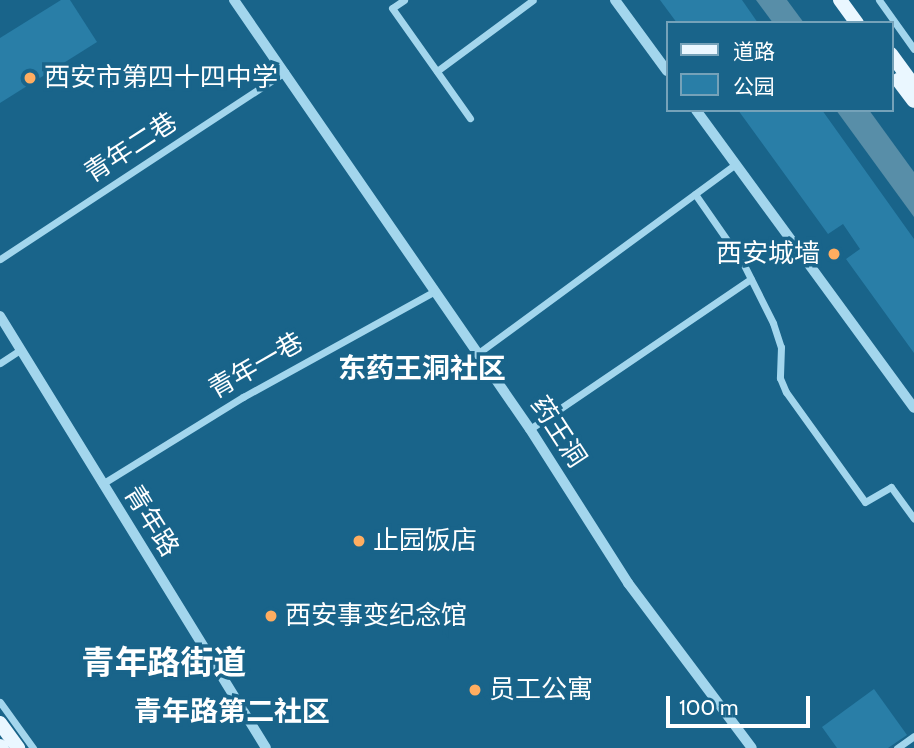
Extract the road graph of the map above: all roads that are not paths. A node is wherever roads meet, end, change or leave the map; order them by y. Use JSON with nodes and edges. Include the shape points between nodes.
{"nodes":[{"id":1,"x":234,"y":0,"type":"edge"},
{"id":2,"x":404,"y":0,"type":"edge"},
{"id":3,"x":533,"y":0,"type":"edge"},
{"id":4,"x":615,"y":0,"type":"edge"},
{"id":5,"x":841,"y":0,"type":"edge"},
{"id":6,"x":852,"y":0,"type":"edge"},
{"id":7,"x":879,"y":0,"type":"edge"},
{"id":8,"x":856,"y":21,"type":"edge"},
{"id":9,"x":868,"y":21,"type":"edge"},
{"id":10,"x":914,"y":49,"type":"edge"},
{"id":11,"x":893,"y":57,"type":"edge"},
{"id":12,"x":666,"y":70,"type":"edge"},
{"id":13,"x":436,"y":71,"type":"junction"},
{"id":14,"x":285,"y":72,"type":"junction"},
{"id":15,"x":893,"y":73,"type":"edge"},
{"id":16,"x":914,"y":86,"type":"edge"},
{"id":17,"x":914,"y":101,"type":"edge"},
{"id":18,"x":697,"y":112,"type":"edge"},
{"id":19,"x":470,"y":118,"type":"dead end"},
{"id":20,"x":736,"y":164,"type":"junction"},
{"id":21,"x":695,"y":194,"type":"junction"},
{"id":22,"x":0,"y":259,"type":"edge"},
{"id":23,"x":751,"y":279,"type":"junction"},
{"id":24,"x":435,"y":291,"type":"junction"},
{"id":25,"x":0,"y":316,"type":"edge"},
{"id":26,"x":20,"y":349,"type":"junction"},
{"id":27,"x":477,"y":354,"type":"junction"},
{"id":28,"x":0,"y":363,"type":"edge"},
{"id":29,"x":914,"y":408,"type":"edge"},
{"id":30,"x":530,"y":429,"type":"junction"},
{"id":31,"x":101,"y":484,"type":"junction"},
{"id":32,"x":914,"y":519,"type":"edge"},
{"id":33,"x":0,"y":702,"type":"edge"},
{"id":34,"x":0,"y":723,"type":"edge"},
{"id":35,"x":914,"y":736,"type":"edge"},
{"id":36,"x":18,"y":748,"type":"edge"},
{"id":37,"x":33,"y":748,"type":"edge"},
{"id":38,"x":267,"y":748,"type":"edge"},
{"id":39,"x":752,"y":748,"type":"edge"},
{"id":40,"x":897,"y":748,"type":"edge"}],
"edges":[{"from":1,"to":14,"type":"street","name":"药王洞"},
{"from":2,"to":13,"type":"street","via":[[392,8]]},
{"from":3,"to":13,"type":"street"},
{"from":4,"to":12,"type":"street"},
{"from":5,"to":8,"type":"main road"},
{"from":6,"to":9,"type":"main road"},
{"from":7,"to":10,"type":"street"},
{"from":11,"to":16,"type":"main road"},
{"from":13,"to":19,"type":"street"},
{"from":14,"to":22,"type":"street","name":"青年二巷"},
{"from":14,"to":24,"type":"street","name":"药王洞"},
{"from":15,"to":17,"type":"main road"},
{"from":18,"to":20,"type":"street"},
{"from":20,"to":21,"type":"street"},
{"from":20,"to":29,"type":"street"},
{"from":21,"to":23,"type":"street"},
{"from":21,"to":27,"type":"street"},
{"from":23,"to":30,"type":"street"},
{"from":23,"to":32,"type":"street","via":[[776,332],[782,355],[780,379],[791,399],[865,502],[891,487]]},
{"from":24,"to":27,"type":"street","name":"药王洞"},
{"from":24,"to":31,"type":"street","name":"青年一巷","via":[[243,397]]},
{"from":25,"to":26,"type":"street","name":"青年路"},
{"from":26,"to":28,"type":"street"},
{"from":26,"to":31,"type":"street","name":"青年路"},
{"from":27,"to":30,"type":"street","name":"药王洞"},
{"from":30,"to":39,"type":"street","name":"药王洞","via":[[628,583]]},
{"from":31,"to":38,"type":"street","name":"青年路"},
{"from":33,"to":37,"type":"street"},
{"from":34,"to":36,"type":"main road"},
{"from":35,"to":40,"type":"street"}]}
